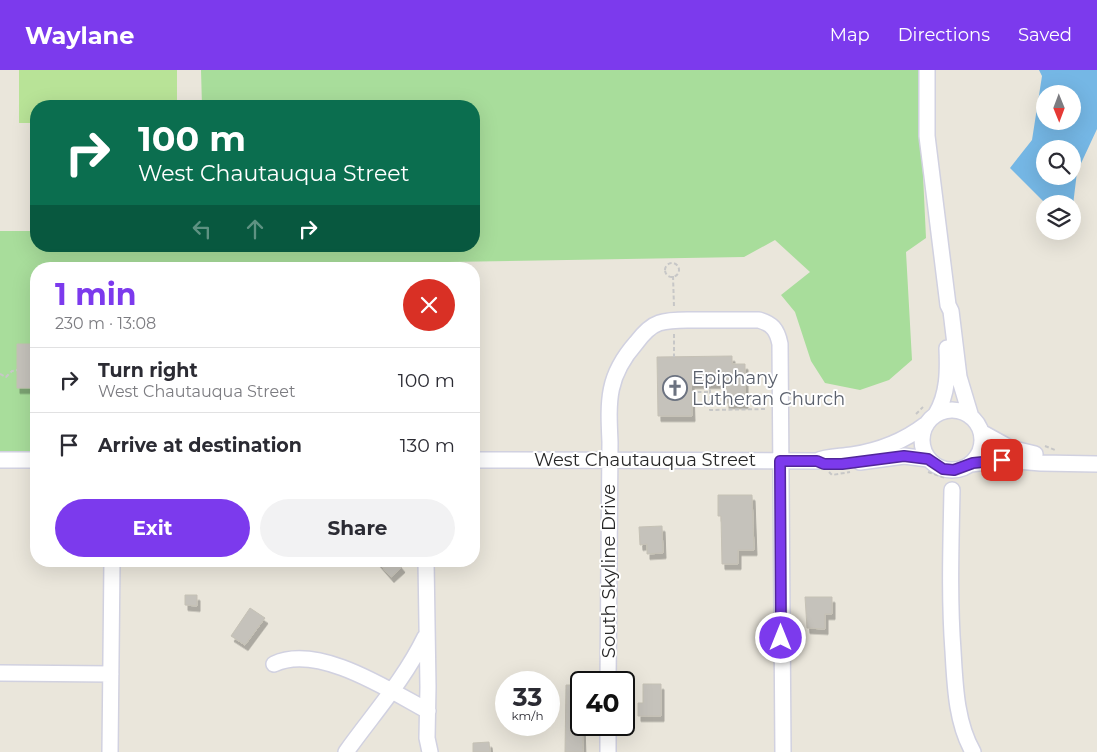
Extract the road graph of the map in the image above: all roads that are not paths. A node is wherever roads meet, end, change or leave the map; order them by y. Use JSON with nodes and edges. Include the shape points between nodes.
{"nodes":[{"id":1,"x":927,"y":70,"type":"edge"},
{"id":2,"x":948,"y":305,"type":"junction"},
{"id":3,"x":936,"y":414,"type":"junction"},
{"id":4,"x":971,"y":417,"type":"junction"},
{"id":5,"x":920,"y":420,"type":"junction"},
{"id":6,"x":981,"y":432,"type":"junction"},
{"id":7,"x":1097,"y":457,"type":"edge"},
{"id":8,"x":0,"y":460,"type":"edge"},
{"id":9,"x":30,"y":460,"type":"edge"},
{"id":10,"x":480,"y":460,"type":"edge"},
{"id":11,"x":609,"y":460,"type":"junction"},
{"id":12,"x":780,"y":461,"type":"junction"},
{"id":13,"x":817,"y":461,"type":"junction"},
{"id":14,"x":971,"y":464,"type":"junction"},
{"id":15,"x":1097,"y":464,"type":"edge"},
{"id":16,"x":928,"y":466,"type":"junction"},
{"id":17,"x":950,"y":484,"type":"road end"},
{"id":18,"x":112,"y":567,"type":"edge"},
{"id":19,"x":426,"y":567,"type":"edge"},
{"id":20,"x":427,"y":633,"type":"junction"},
{"id":21,"x":274,"y":664,"type":"dead end"},
{"id":22,"x":608,"y":671,"type":"edge"},
{"id":23,"x":0,"y":673,"type":"edge"},
{"id":24,"x":111,"y":674,"type":"junction"},
{"id":25,"x":392,"y":692,"type":"junction"},
{"id":26,"x":428,"y":711,"type":"junction"},
{"id":27,"x":608,"y":736,"type":"edge"},
{"id":28,"x":110,"y":752,"type":"edge"},
{"id":29,"x":346,"y":752,"type":"edge"},
{"id":30,"x":430,"y":752,"type":"edge"},
{"id":31,"x":608,"y":752,"type":"edge"},
{"id":32,"x":783,"y":752,"type":"edge"},
{"id":33,"x":973,"y":752,"type":"edge"}],
"edges":[{"from":1,"to":2,"type":"street","via":[[927,136]]},
{"from":2,"to":3,"type":"street","via":[[947,385]]},
{"from":2,"to":4,"type":"street","via":[[959,377]]},
{"from":3,"to":4,"type":"street","via":[[953,410]]},
{"from":3,"to":5,"type":"street","name":"West Chautauqua Street"},
{"from":4,"to":6,"type":"street"},
{"from":5,"to":13,"type":"street","name":"West Chautauqua Street","via":[[908,436],[876,450]]},
{"from":5,"to":16,"type":"street"},
{"from":6,"to":7,"type":"street","via":[[1019,451]]},
{"from":6,"to":14,"type":"street","via":[[981,449]]},
{"from":8,"to":9,"type":"street"},
{"from":10,"to":11,"type":"street","name":"West Chautauqua Street"},
{"from":11,"to":12,"type":"street","name":"West Chautauqua Street"},
{"from":11,"to":12,"type":"street","name":"South Skyline Drive","via":[[608,400],[624,357],[645,333],[659,323],[674,321],[759,320],[774,328],[780,344]]},
{"from":11,"to":22,"type":"street","name":"South Skyline Drive"},
{"from":12,"to":13,"type":"street","name":"West Chautauqua Street"},
{"from":12,"to":32,"type":"street","name":"South Skyline Drive"},
{"from":13,"to":16,"type":"street","name":"West Chautauqua Street","via":[[842,464],[904,456]]},
{"from":14,"to":15,"type":"street","name":"West Chautauqua Street","via":[[1002,460]]},
{"from":14,"to":16,"type":"street","name":"West Chautauqua Street","via":[[948,470]]},
{"from":17,"to":33,"type":"street","via":[[954,672],[960,720]]},
{"from":18,"to":24,"type":"street"},
{"from":19,"to":20,"type":"street"},
{"from":20,"to":25,"type":"street","via":[[413,662]]},
{"from":20,"to":26,"type":"street"},
{"from":21,"to":25,"type":"street","via":[[284,660],[314,660],[341,668]]},
{"from":23,"to":24,"type":"street"},
{"from":24,"to":28,"type":"street"},
{"from":25,"to":26,"type":"street"},
{"from":25,"to":29,"type":"street"},
{"from":26,"to":30,"type":"street"},
{"from":27,"to":31,"type":"street"}]}
